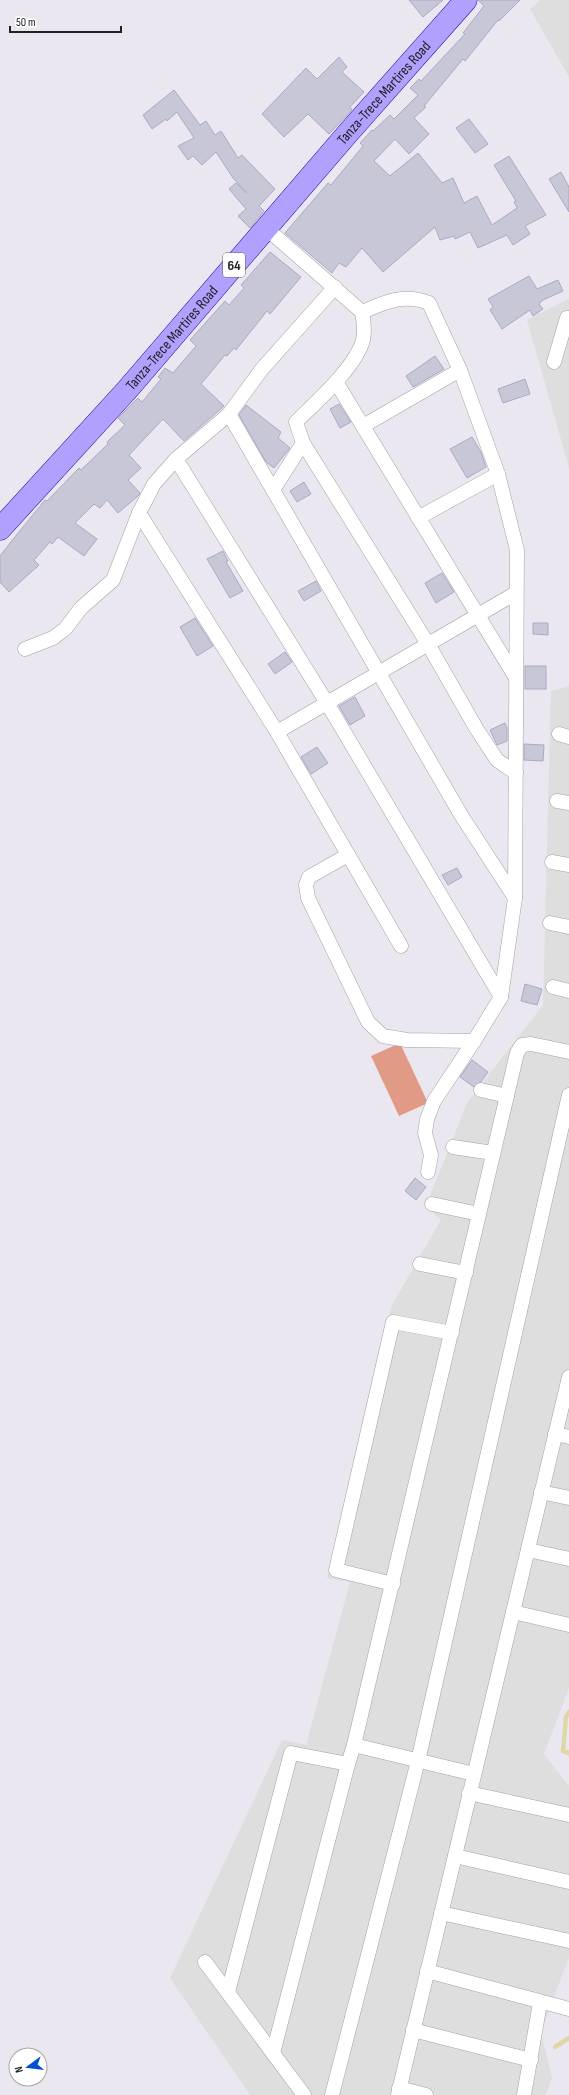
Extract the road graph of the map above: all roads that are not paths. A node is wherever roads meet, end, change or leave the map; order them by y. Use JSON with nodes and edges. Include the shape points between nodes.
{"nodes":[{"id":1,"x":466,"y":0,"type":"edge"},
{"id":2,"x":266,"y":228,"type":"junction"},
{"id":3,"x":334,"y":287,"type":"junction"},
{"id":4,"x":362,"y":312,"type":"junction"},
{"id":5,"x":569,"y":318,"type":"edge"},
{"id":6,"x":554,"y":362,"type":"dead end"},
{"id":7,"x":460,"y":370,"type":"junction"},
{"id":8,"x":336,"y":382,"type":"junction"},
{"id":9,"x":229,"y":414,"type":"junction"},
{"id":10,"x":363,"y":426,"type":"junction"},
{"id":11,"x":303,"y":443,"type":"junction"},
{"id":12,"x":176,"y":459,"type":"junction"},
{"id":13,"x":498,"y":474,"type":"junction"},
{"id":14,"x":272,"y":490,"type":"junction"},
{"id":15,"x":139,"y":513,"type":"junction"},
{"id":16,"x":418,"y":518,"type":"junction"},
{"id":17,"x":0,"y":529,"type":"edge"},
{"id":18,"x":516,"y":593,"type":"junction"},
{"id":19,"x":477,"y":616,"type":"junction"},
{"id":20,"x":428,"y":644,"type":"junction"},
{"id":21,"x":25,"y":649,"type":"dead end"},
{"id":22,"x":379,"y":673,"type":"junction"},
{"id":23,"x":516,"y":678,"type":"junction"},
{"id":24,"x":327,"y":703,"type":"junction"},
{"id":25,"x":277,"y":732,"type":"junction"},
{"id":26,"x":516,"y":773,"type":"junction"},
{"id":27,"x":348,"y":855,"type":"junction"},
{"id":28,"x":552,"y":862,"type":"dead end"},
{"id":29,"x":569,"y":865,"type":"edge"},
{"id":30,"x":515,"y":898,"type":"junction"},
{"id":31,"x":550,"y":923,"type":"dead end"},
{"id":32,"x":569,"y":927,"type":"edge"},
{"id":33,"x":401,"y":946,"type":"dead end"},
{"id":34,"x":553,"y":987,"type":"dead end"},
{"id":35,"x":569,"y":991,"type":"edge"},
{"id":36,"x":501,"y":997,"type":"junction"},
{"id":37,"x":474,"y":1041,"type":"junction"},
{"id":38,"x":569,"y":1052,"type":"edge"},
{"id":39,"x":481,"y":1090,"type":"dead end"},
{"id":40,"x":569,"y":1095,"type":"edge"},
{"id":41,"x":507,"y":1096,"type":"junction"},
{"id":42,"x":453,"y":1147,"type":"dead end"},
{"id":43,"x":494,"y":1153,"type":"junction"},
{"id":44,"x":428,"y":1172,"type":"dead end"},
{"id":45,"x":432,"y":1204,"type":"dead end"},
{"id":46,"x":479,"y":1214,"type":"junction"},
{"id":47,"x":420,"y":1264,"type":"dead end"},
{"id":48,"x":466,"y":1273,"type":"junction"},
{"id":49,"x":452,"y":1333,"type":"junction"},
{"id":50,"x":569,"y":1377,"type":"edge"},
{"id":51,"x":555,"y":1434,"type":"junction"},
{"id":52,"x":569,"y":1438,"type":"edge"},
{"id":53,"x":542,"y":1492,"type":"junction"},
{"id":54,"x":569,"y":1498,"type":"edge"},
{"id":55,"x":528,"y":1550,"type":"junction"},
{"id":56,"x":569,"y":1559,"type":"edge"},
{"id":57,"x":392,"y":1584,"type":"junction"},
{"id":58,"x":513,"y":1612,"type":"junction"},
{"id":59,"x":569,"y":1626,"type":"edge"},
{"id":60,"x":354,"y":1746,"type":"junction"},
{"id":61,"x":418,"y":1760,"type":"junction"},
{"id":62,"x":348,"y":1764,"type":"junction"},
{"id":63,"x":474,"y":1774,"type":"junction"},
{"id":64,"x":469,"y":1794,"type":"junction"},
{"id":65,"x":569,"y":1815,"type":"edge"},
{"id":66,"x":455,"y":1856,"type":"junction"},
{"id":67,"x":569,"y":1882,"type":"edge"},
{"id":68,"x":441,"y":1913,"type":"junction"},
{"id":69,"x":569,"y":1941,"type":"edge"},
{"id":70,"x":205,"y":1962,"type":"dead end"},
{"id":71,"x":427,"y":1971,"type":"junction"},
{"id":72,"x":228,"y":1992,"type":"junction"},
{"id":73,"x":540,"y":2003,"type":"junction"},
{"id":74,"x":569,"y":2009,"type":"edge"},
{"id":75,"x":413,"y":2030,"type":"junction"},
{"id":76,"x":273,"y":2053,"type":"junction"},
{"id":77,"x":530,"y":2060,"type":"junction"},
{"id":78,"x":398,"y":2092,"type":"edge"},
{"id":79,"x":304,"y":2095,"type":"edge"},
{"id":80,"x":332,"y":2095,"type":"edge"},
{"id":81,"x":426,"y":2095,"type":"edge"},
{"id":82,"x":524,"y":2095,"type":"edge"}],
"edges":[{"from":1,"to":2,"type":"main road","name":"Tanza-Trece Martires Road","number":"64"},
{"from":2,"to":3,"type":"street"},
{"from":2,"to":17,"type":"main road","name":"Tanza-Trece Martires Road","number":"64","via":[[127,390]]},
{"from":3,"to":4,"type":"street"},
{"from":3,"to":9,"type":"street","via":[[262,369]]},
{"from":4,"to":7,"type":"street","via":[[404,298],[417,298],[429,303]]},
{"from":4,"to":8,"type":"street","via":[[362,341]]},
{"from":5,"to":6,"type":"street"},
{"from":7,"to":10,"type":"street"},
{"from":7,"to":13,"type":"street"},
{"from":8,"to":10,"type":"street"},
{"from":8,"to":11,"type":"street","via":[[296,422]]},
{"from":9,"to":12,"type":"street"},
{"from":9,"to":14,"type":"street"},
{"from":10,"to":16,"type":"street"},
{"from":11,"to":14,"type":"street"},
{"from":11,"to":20,"type":"street"},
{"from":12,"to":15,"type":"street","via":[[154,484]]},
{"from":12,"to":24,"type":"street"},
{"from":13,"to":16,"type":"street"},
{"from":13,"to":18,"type":"street","via":[[517,550]]},
{"from":14,"to":22,"type":"street"},
{"from":15,"to":21,"type":"street","via":[[113,580],[81,608],[65,629],[53,638]]},
{"from":15,"to":25,"type":"street"},
{"from":16,"to":19,"type":"street"},
{"from":18,"to":19,"type":"street"},
{"from":18,"to":23,"type":"street"},
{"from":19,"to":20,"type":"street"},
{"from":19,"to":23,"type":"street"},
{"from":20,"to":22,"type":"street"},
{"from":20,"to":26,"type":"street","via":[[497,760]]},
{"from":22,"to":24,"type":"street"},
{"from":22,"to":30,"type":"street","via":[[461,815]]},
{"from":23,"to":26,"type":"street"},
{"from":24,"to":25,"type":"street"},
{"from":24,"to":36,"type":"street"},
{"from":25,"to":27,"type":"street"},
{"from":26,"to":30,"type":"street"},
{"from":27,"to":33,"type":"street"},
{"from":27,"to":37,"type":"street","via":[[309,877],[306,885],[308,898],[368,1022],[384,1036],[407,1040]]},
{"from":28,"to":29,"type":"street"},
{"from":30,"to":36,"type":"street"},
{"from":31,"to":32,"type":"street"},
{"from":34,"to":35,"type":"street"},
{"from":36,"to":37,"type":"street"},
{"from":37,"to":44,"type":"street","via":[[434,1101],[427,1119],[426,1133],[431,1155]]},
{"from":38,"to":41,"type":"street","via":[[531,1044],[522,1045],[517,1052]]},
{"from":39,"to":41,"type":"street"},
{"from":40,"to":61,"type":"street"},
{"from":41,"to":43,"type":"street"},
{"from":42,"to":43,"type":"street"},
{"from":43,"to":46,"type":"street"},
{"from":45,"to":46,"type":"street"},
{"from":46,"to":48,"type":"street"},
{"from":47,"to":48,"type":"street"},
{"from":48,"to":49,"type":"street"},
{"from":49,"to":57,"type":"street"},
{"from":49,"to":57,"type":"street","via":[[394,1322],[336,1570]]},
{"from":50,"to":51,"type":"street"},
{"from":51,"to":52,"type":"street"},
{"from":51,"to":53,"type":"street"},
{"from":53,"to":54,"type":"street"},
{"from":53,"to":55,"type":"street"},
{"from":55,"to":56,"type":"street"},
{"from":55,"to":58,"type":"street"},
{"from":57,"to":60,"type":"street"},
{"from":58,"to":59,"type":"street"},
{"from":58,"to":63,"type":"street"},
{"from":60,"to":61,"type":"street"},
{"from":60,"to":62,"type":"street"},
{"from":61,"to":63,"type":"street"},
{"from":61,"to":80,"type":"street"},
{"from":62,"to":72,"type":"street","via":[[291,1753]]},
{"from":62,"to":76,"type":"street"},
{"from":63,"to":64,"type":"street"},
{"from":64,"to":65,"type":"street"},
{"from":64,"to":66,"type":"street"},
{"from":66,"to":67,"type":"street"},
{"from":66,"to":68,"type":"street"},
{"from":68,"to":69,"type":"street"},
{"from":68,"to":71,"type":"street"},
{"from":70,"to":72,"type":"street"},
{"from":71,"to":73,"type":"street"},
{"from":71,"to":75,"type":"street"},
{"from":72,"to":76,"type":"street"},
{"from":73,"to":74,"type":"street"},
{"from":73,"to":77,"type":"street"},
{"from":75,"to":77,"type":"street"},
{"from":75,"to":78,"type":"street"},
{"from":76,"to":79,"type":"street"},
{"from":77,"to":82,"type":"street"},
{"from":78,"to":81,"type":"street"}]}
